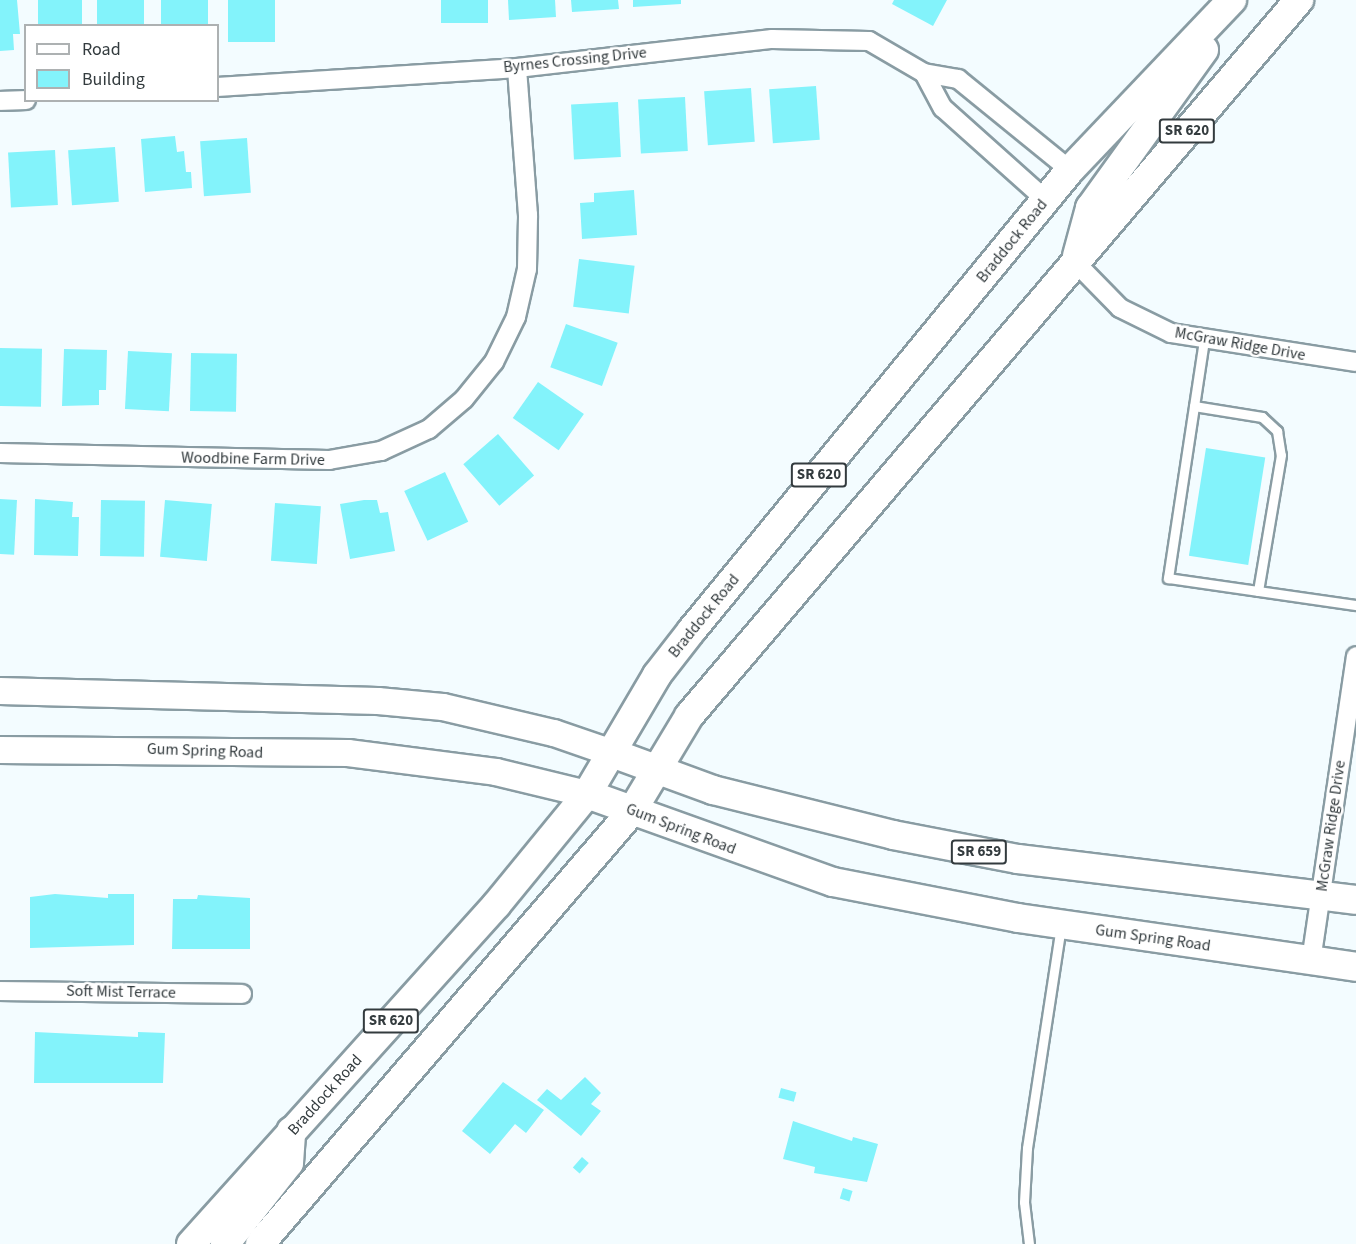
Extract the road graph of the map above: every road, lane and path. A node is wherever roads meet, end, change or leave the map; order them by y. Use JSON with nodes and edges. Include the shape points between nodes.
{"nodes":[{"id":1,"x":1232,"y":0,"type":"edge"},
{"id":2,"x":1241,"y":0,"type":"edge"},
{"id":3,"x":1299,"y":0,"type":"edge"},
{"id":4,"x":517,"y":68,"type":"junction"},
{"id":5,"x":924,"y":73,"type":"junction"},
{"id":6,"x":219,"y":87,"type":"edge"},
{"id":7,"x":24,"y":100,"type":"edge"},
{"id":8,"x":0,"y":101,"type":"edge"},
{"id":9,"x":1070,"y":170,"type":"junction"},
{"id":10,"x":1046,"y":200,"type":"junction"},
{"id":11,"x":1076,"y":263,"type":"junction"},
{"id":12,"x":1204,"y":340,"type":"junction"},
{"id":13,"x":1356,"y":362,"type":"edge"},
{"id":14,"x":1194,"y":406,"type":"junction"},
{"id":15,"x":0,"y":453,"type":"edge"},
{"id":16,"x":1258,"y":591,"type":"junction"},
{"id":17,"x":1356,"y":605,"type":"edge"},
{"id":18,"x":1356,"y":656,"type":"edge"},
{"id":19,"x":0,"y":691,"type":"edge"},
{"id":20,"x":0,"y":750,"type":"edge"},
{"id":21,"x":612,"y":753,"type":"junction"},
{"id":22,"x":656,"y":767,"type":"junction"},
{"id":23,"x":587,"y":794,"type":"junction"},
{"id":24,"x":632,"y":811,"type":"junction"},
{"id":25,"x":1320,"y":895,"type":"junction"},
{"id":26,"x":1356,"y":900,"type":"edge"},
{"id":27,"x":1061,"y":925,"type":"junction"},
{"id":28,"x":1311,"y":961,"type":"junction"},
{"id":29,"x":1356,"y":967,"type":"edge"},
{"id":30,"x":0,"y":991,"type":"edge"},
{"id":31,"x":242,"y":994,"type":"dead end"},
{"id":32,"x":291,"y":1131,"type":"junction"},
{"id":33,"x":191,"y":1244,"type":"edge"},
{"id":34,"x":225,"y":1244,"type":"edge"},
{"id":35,"x":260,"y":1244,"type":"edge"},
{"id":36,"x":1029,"y":1244,"type":"edge"}],
"edges":[{"from":1,"to":9,"type":"main road","name":"Braddock Road","number":"SR 620"},
{"from":2,"to":11,"type":"main road","via":[[1090,208],[1078,239]]},
{"from":3,"to":11,"type":"main road","number":"SR 620"},
{"from":4,"to":5,"type":"street","name":"Byrnes Crossing Drive","via":[[772,39],[869,41]]},
{"from":4,"to":6,"type":"street","name":"Byrnes Crossing Drive"},
{"from":4,"to":15,"type":"street","name":"Woodbine Farm Drive","via":[[528,216],[527,269],[516,317],[494,362],[464,399],[429,429],[381,450],[329,460]]},
{"from":5,"to":9,"type":"street","name":"Byrnes Crossing Drive","via":[[958,79]]},
{"from":5,"to":10,"type":"street","via":[[943,108]]},
{"from":7,"to":8,"type":"street"},
{"from":9,"to":10,"type":"main road","name":"Braddock Road","number":"SR 620"},
{"from":10,"to":21,"type":"main road","name":"Braddock Road","number":"SR 620","via":[[692,630],[657,675]]},
{"from":11,"to":12,"type":"street","name":"McGraw Ridge Drive","via":[[1120,308],[1171,333]]},
{"from":11,"to":22,"type":"main road","number":"SR 620","via":[[689,716]]},
{"from":12,"to":13,"type":"street","name":"McGraw Ridge Drive"},
{"from":12,"to":14,"type":"lane"},
{"from":14,"to":16,"type":"lane","via":[[1262,417],[1277,431],[1281,455]]},
{"from":14,"to":16,"type":"lane","via":[[1168,578]]},
{"from":16,"to":17,"type":"lane"},
{"from":18,"to":25,"type":"street","name":"McGraw Ridge Drive"},
{"from":19,"to":21,"type":"main road","number":"SR 659","via":[[378,700],[482,716]]},
{"from":20,"to":23,"type":"main road","name":"Gum Spring Road","via":[[348,753],[496,772]]},
{"from":21,"to":22,"type":"main road","number":"SR 659"},
{"from":21,"to":23,"type":"main road","name":"Braddock Road","number":"SR 620"},
{"from":22,"to":24,"type":"main road"},
{"from":22,"to":25,"type":"main road","number":"SR 659","via":[[756,802],[905,838],[1018,859]]},
{"from":23,"to":24,"type":"main road","name":"Gum Spring Road"},
{"from":23,"to":32,"type":"main road","name":"Braddock Road","number":"SR 620","via":[[497,904]]},
{"from":24,"to":27,"type":"main road","name":"Gum Spring Road","via":[[833,882]]},
{"from":24,"to":35,"type":"main road"},
{"from":25,"to":26,"type":"main road","number":"SR 659"},
{"from":25,"to":28,"type":"street","name":"McGraw Ridge Drive"},
{"from":27,"to":28,"type":"main road","name":"Gum Spring Road"},
{"from":27,"to":36,"type":"lane","via":[[1027,1148],[1024,1202]]},
{"from":28,"to":29,"type":"main road","name":"Gum Spring Road"},
{"from":30,"to":31,"type":"street","name":"Soft Mist Terrace"},
{"from":32,"to":33,"type":"main road","name":"Braddock Road","number":"SR 620"},
{"from":32,"to":34,"type":"main road","via":[[289,1163]]}]}
